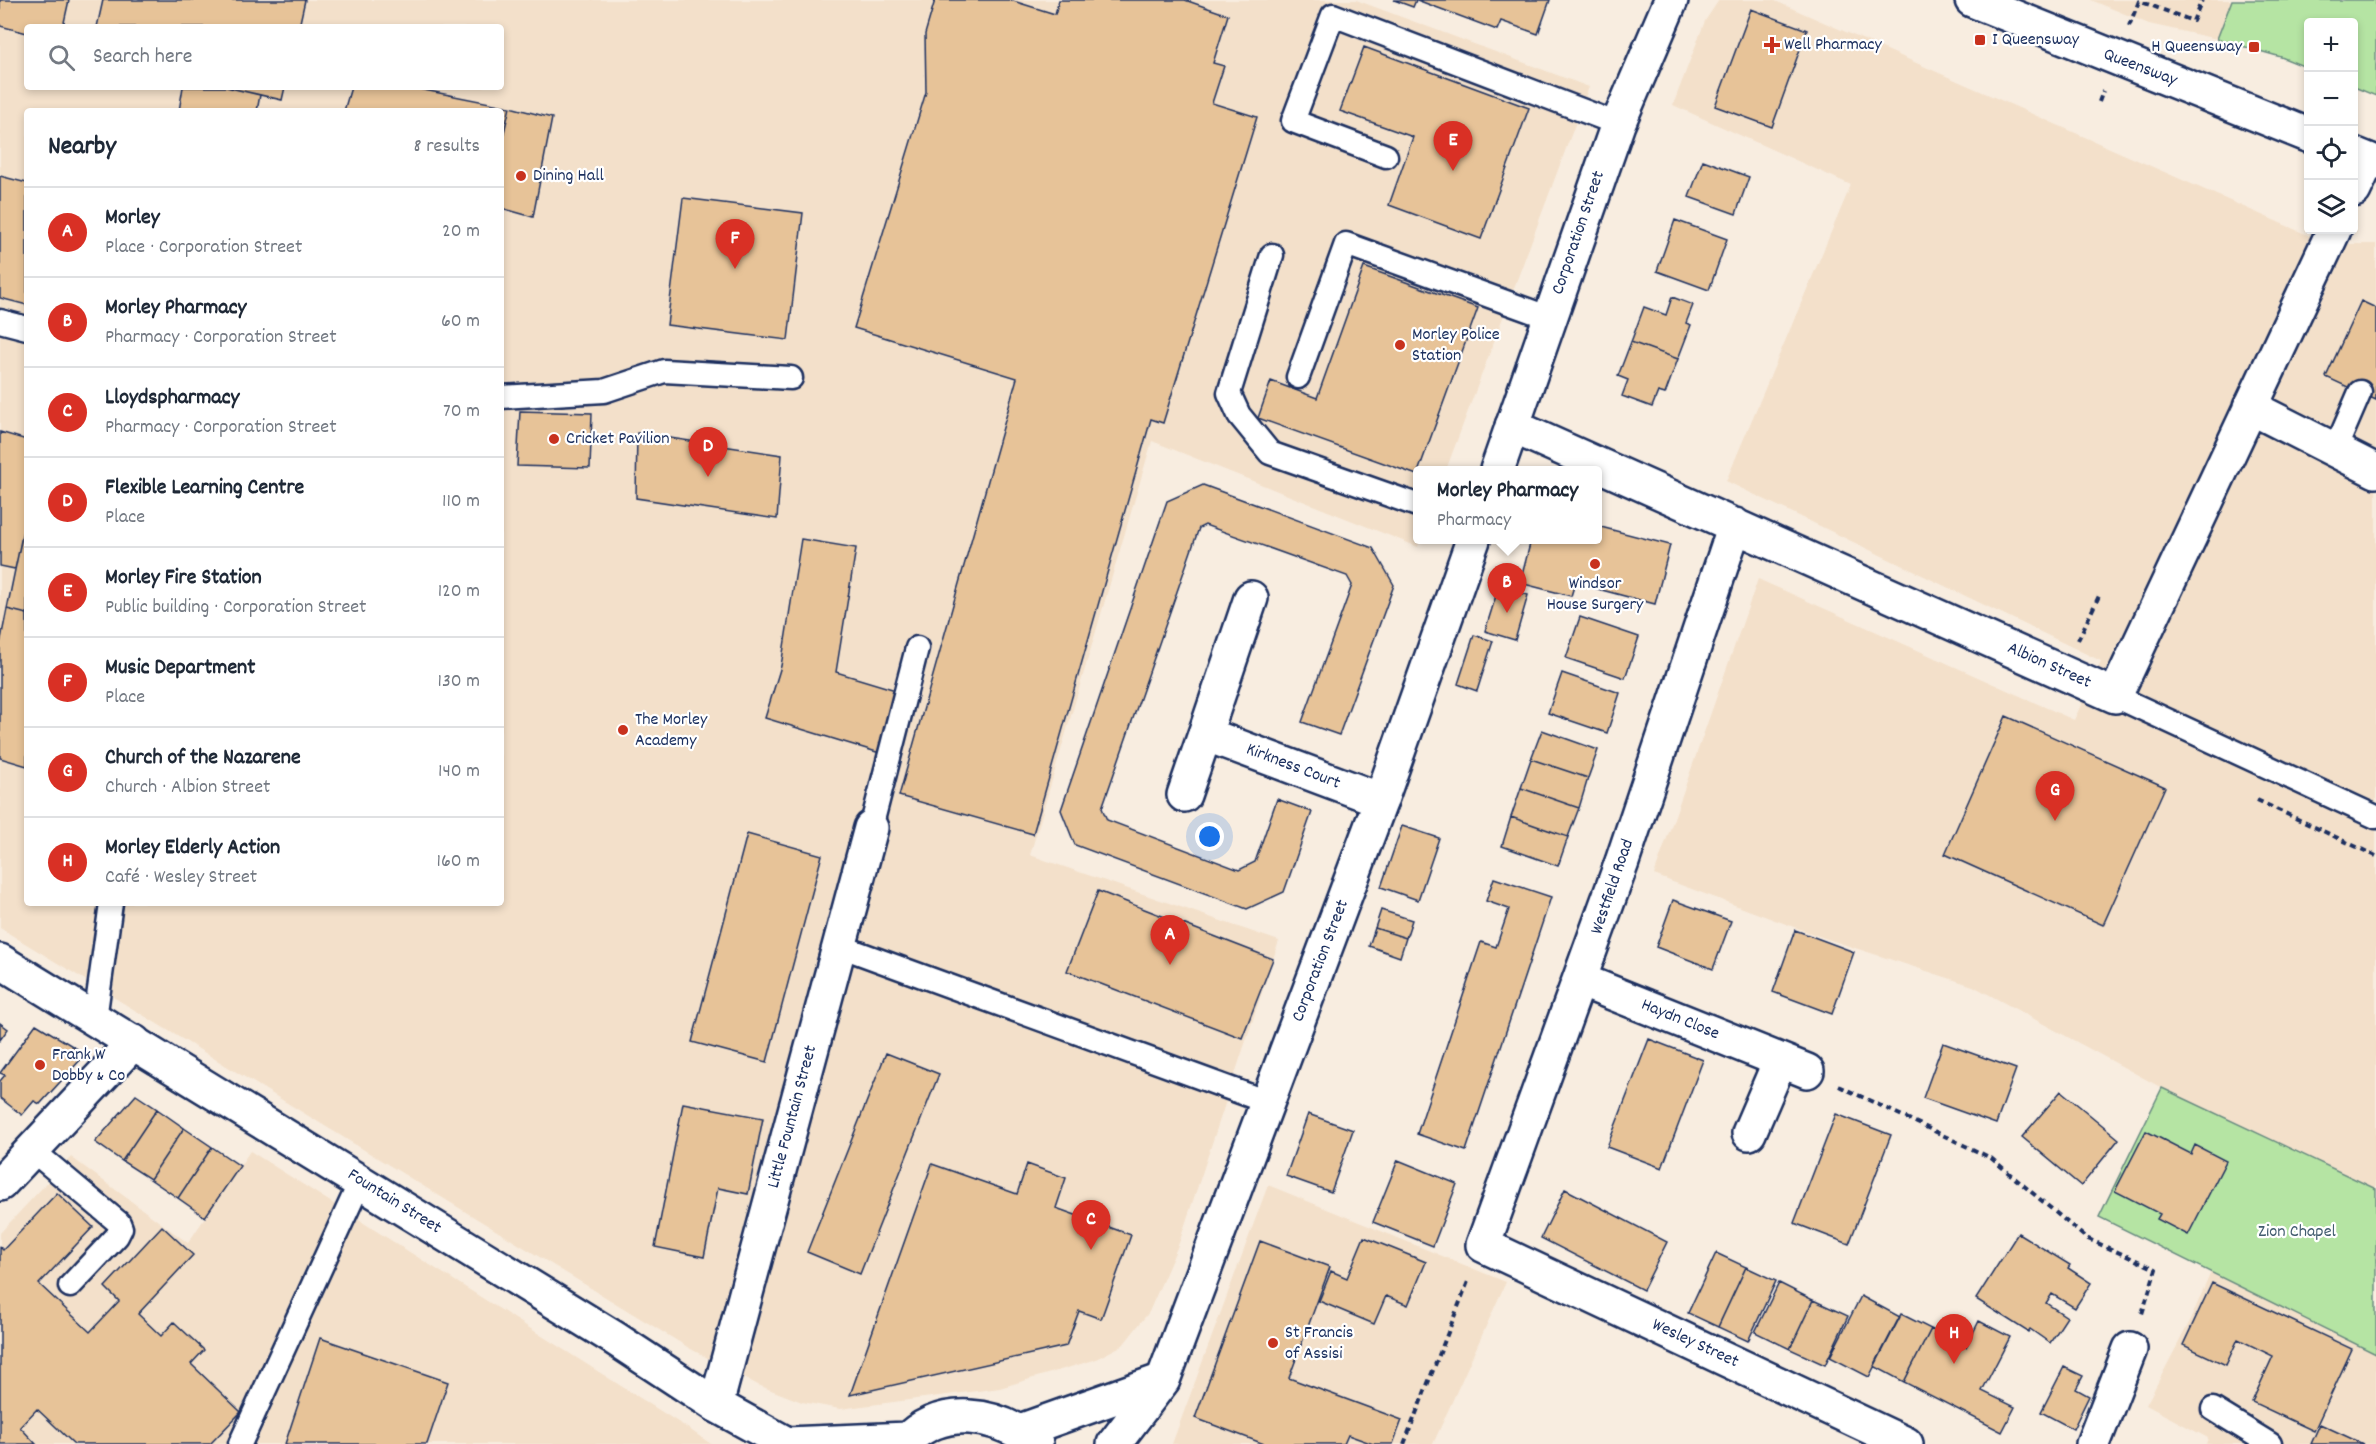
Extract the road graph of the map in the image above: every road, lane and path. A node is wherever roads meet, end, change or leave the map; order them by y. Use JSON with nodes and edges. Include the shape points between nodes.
{"nodes":[{"id":1,"x":1671,"y":0,"type":"edge"},
{"id":2,"x":1977,"y":1,"type":"edge"},
{"id":3,"x":1618,"y":124,"type":"junction"},
{"id":4,"x":2304,"y":133,"type":"edge"},
{"id":5,"x":1386,"y":156,"type":"dead end"},
{"id":6,"x":2366,"y":159,"type":"edge"},
{"id":7,"x":2358,"y":180,"type":"edge"},
{"id":8,"x":2332,"y":234,"type":"edge"},
{"id":9,"x":1272,"y":255,"type":"dead end"},
{"id":10,"x":1550,"y":318,"type":"junction"},
{"id":11,"x":0,"y":321,"type":"edge"},
{"id":12,"x":24,"y":327,"type":"edge"},
{"id":13,"x":1298,"y":377,"type":"dead end"},
{"id":14,"x":791,"y":378,"type":"dead end"},
{"id":15,"x":2360,"y":392,"type":"dead end"},
{"id":16,"x":504,"y":397,"type":"edge"},
{"id":17,"x":2250,"y":407,"type":"junction"},
{"id":18,"x":1512,"y":426,"type":"junction"},
{"id":19,"x":2335,"y":450,"type":"junction"},
{"id":20,"x":1499,"y":466,"type":"edge"},
{"id":21,"x":1602,"y":466,"type":"edge"},
{"id":22,"x":1602,"y":466,"type":"edge"},
{"id":23,"x":2375,"y":468,"type":"edge"},
{"id":24,"x":1413,"y":504,"type":"edge"},
{"id":25,"x":1734,"y":525,"type":"junction"},
{"id":26,"x":1472,"y":544,"type":"edge"},
{"id":27,"x":1251,"y":598,"type":"dead end"},
{"id":28,"x":917,"y":648,"type":"dead end"},
{"id":29,"x":2115,"y":696,"type":"junction"},
{"id":30,"x":1205,"y":734,"type":"junction"},
{"id":31,"x":1184,"y":795,"type":"dead end"},
{"id":32,"x":1381,"y":800,"type":"junction"},
{"id":33,"x":2376,"y":817,"type":"edge"},
{"id":34,"x":871,"y":828,"type":"joint"},
{"id":35,"x":111,"y":906,"type":"edge"},
{"id":36,"x":840,"y":946,"type":"junction"},
{"id":37,"x":0,"y":961,"type":"edge"},
{"id":38,"x":1580,"y":980,"type":"junction"},
{"id":39,"x":95,"y":1019,"type":"junction"},
{"id":40,"x":134,"y":1042,"type":"junction"},
{"id":41,"x":1793,"y":1066,"type":"junction"},
{"id":42,"x":1268,"y":1102,"type":"junction"},
{"id":43,"x":1749,"y":1133,"type":"dead end"},
{"id":44,"x":32,"y":1150,"type":"junction"},
{"id":45,"x":360,"y":1182,"type":"junction"},
{"id":46,"x":0,"y":1184,"type":"edge"},
{"id":47,"x":1483,"y":1245,"type":"junction"},
{"id":48,"x":70,"y":1286,"type":"dead end"},
{"id":49,"x":2130,"y":1349,"type":"joint"},
{"id":50,"x":1163,"y":1380,"type":"junction"},
{"id":51,"x":716,"y":1405,"type":"junction"},
{"id":52,"x":2213,"y":1409,"type":"dead end"},
{"id":53,"x":1028,"y":1438,"type":"edge"},
{"id":54,"x":906,"y":1441,"type":"edge"},
{"id":55,"x":240,"y":1444,"type":"edge"},
{"id":56,"x":787,"y":1444,"type":"edge"},
{"id":57,"x":1114,"y":1444,"type":"edge"},
{"id":58,"x":1404,"y":1444,"type":"edge"},
{"id":59,"x":1906,"y":1444,"type":"edge"},
{"id":60,"x":2092,"y":1444,"type":"edge"},
{"id":61,"x":2270,"y":1444,"type":"edge"}],
"edges":[{"from":1,"to":3,"type":"street","name":"Corporation Street"},
{"from":2,"to":4,"type":"street","name":"Queensway"},
{"from":3,"to":5,"type":"lane","via":[[1333,15],[1293,121]]},
{"from":3,"to":10,"type":"street","name":"Corporation Street"},
{"from":6,"to":7,"type":"street"},
{"from":8,"to":17,"type":"street"},
{"from":9,"to":24,"type":"lane","via":[[1229,393],[1239,415],[1270,453]]},
{"from":10,"to":13,"type":"lane","via":[[1346,244]]},
{"from":10,"to":18,"type":"street","name":"Corporation Street"},
{"from":11,"to":12,"type":"lane"},
{"from":14,"to":16,"type":"lane","via":[[664,371],[604,391]]},
{"from":15,"to":19,"type":"lane"},
{"from":17,"to":19,"type":"street"},
{"from":17,"to":29,"type":"street"},
{"from":18,"to":20,"type":"street","name":"Corporation Street"},
{"from":18,"to":22,"type":"street","name":"Albion Street"},
{"from":19,"to":23,"type":"street"},
{"from":21,"to":25,"type":"street","name":"Albion Street"},
{"from":25,"to":29,"type":"street","name":"Albion Street"},
{"from":25,"to":38,"type":"street","name":"Westfield Road"},
{"from":26,"to":32,"type":"street","name":"Corporation Street"},
{"from":27,"to":30,"type":"street"},
{"from":28,"to":34,"type":"lane"},
{"from":29,"to":33,"type":"lane"},
{"from":30,"to":31,"type":"street"},
{"from":30,"to":32,"type":"street","name":"Kirkness Court"},
{"from":32,"to":42,"type":"street","name":"Corporation Street"},
{"from":34,"to":36,"type":"street","name":"Little Fountain Street"},
{"from":35,"to":39,"type":"lane"},
{"from":36,"to":42,"type":"lane"},
{"from":36,"to":51,"type":"street","name":"Little Fountain Street"},
{"from":37,"to":39,"type":"street","name":"Fountain Street"},
{"from":38,"to":41,"type":"street","name":"Haydn Close"},
{"from":38,"to":47,"type":"street","name":"Westfield Road"},
{"from":39,"to":40,"type":"street","name":"Fountain Street"},
{"from":40,"to":44,"type":"street"},
{"from":40,"to":45,"type":"street","name":"Fountain Street"},
{"from":41,"to":43,"type":"street"},
{"from":41,"to":49,"type":"path","via":[[1991,1158],[2086,1238],[2156,1269]]},
{"from":42,"to":50,"type":"street","name":"Corporation Street"},
{"from":44,"to":46,"type":"street"},
{"from":44,"to":48,"type":"lane","via":[[121,1228]]},
{"from":45,"to":51,"type":"street","name":"Fountain Street"},
{"from":45,"to":55,"type":"lane"},
{"from":47,"to":58,"type":"path"},
{"from":47,"to":59,"type":"street","name":"Wesley Street"},
{"from":49,"to":60,"type":"street"},
{"from":50,"to":53,"type":"street"},
{"from":50,"to":57,"type":"street","name":"Corporation Street"},
{"from":51,"to":56,"type":"street","name":"Fountain Street"},
{"from":52,"to":61,"type":"lane"},
{"from":53,"to":54,"type":"street","via":[[989,1419],[963,1417],[930,1425]]},
{"from":54,"to":56,"type":"street","name":"Fountain Street"}]}
